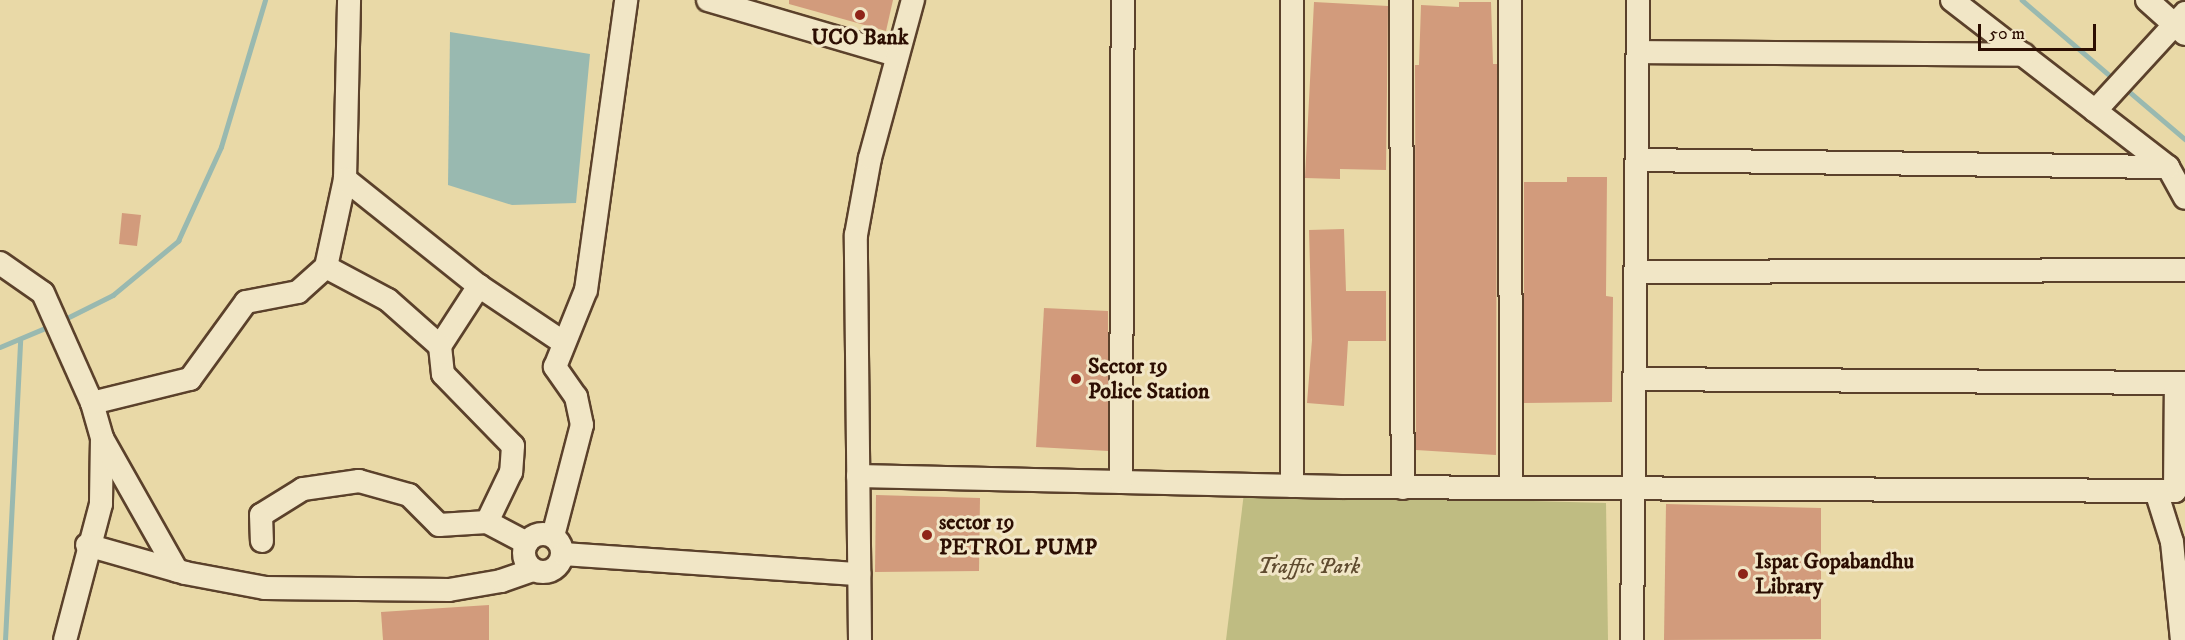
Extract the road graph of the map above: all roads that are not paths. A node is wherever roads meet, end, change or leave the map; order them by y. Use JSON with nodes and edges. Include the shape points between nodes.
{"nodes":[{"id":1,"x":349,"y":0,"type":"edge"},
{"id":2,"x":626,"y":0,"type":"edge"},
{"id":3,"x":708,"y":0,"type":"edge"},
{"id":4,"x":913,"y":0,"type":"edge"},
{"id":5,"x":1123,"y":0,"type":"edge"},
{"id":6,"x":1292,"y":0,"type":"edge"},
{"id":7,"x":1401,"y":0,"type":"edge"},
{"id":8,"x":1510,"y":0,"type":"edge"},
{"id":9,"x":1638,"y":0,"type":"edge"},
{"id":10,"x":1952,"y":0,"type":"edge"},
{"id":11,"x":2147,"y":0,"type":"edge"},
{"id":12,"x":2182,"y":24,"type":"edge"},
{"id":13,"x":1638,"y":52,"type":"junction"},
{"id":14,"x":896,"y":55,"type":"junction"},
{"id":15,"x":2024,"y":56,"type":"junction"},
{"id":16,"x":2095,"y":111,"type":"junction"},
{"id":17,"x":1637,"y":160,"type":"junction"},
{"id":18,"x":2168,"y":167,"type":"junction"},
{"id":19,"x":345,"y":179,"type":"junction"},
{"id":20,"x":2185,"y":198,"type":"edge"},
{"id":21,"x":0,"y":263,"type":"edge"},
{"id":22,"x":326,"y":267,"type":"junction"},
{"id":23,"x":2185,"y":270,"type":"edge"},
{"id":24,"x":1636,"y":272,"type":"junction"},
{"id":25,"x":479,"y":286,"type":"junction"},
{"id":26,"x":564,"y":344,"type":"junction"},
{"id":27,"x":440,"y":346,"type":"junction"},
{"id":28,"x":1635,"y":379,"type":"junction"},
{"id":29,"x":2180,"y":383,"type":"edge"},
{"id":30,"x":92,"y":403,"type":"junction"},
{"id":31,"x":102,"y":438,"type":"junction"},
{"id":32,"x":858,"y":476,"type":"junction"},
{"id":33,"x":1121,"y":482,"type":"junction"},
{"id":34,"x":1292,"y":486,"type":"junction"},
{"id":35,"x":1403,"y":488,"type":"junction"},
{"id":36,"x":1511,"y":488,"type":"junction"},
{"id":37,"x":1634,"y":489,"type":"junction"},
{"id":38,"x":2156,"y":491,"type":"junction"},
{"id":39,"x":487,"y":522,"type":"junction"},
{"id":40,"x":262,"y":541,"type":"dead end"},
{"id":41,"x":526,"y":543,"type":"junction"},
{"id":42,"x":87,"y":545,"type":"junction"},
{"id":43,"x":558,"y":545,"type":"junction"},
{"id":44,"x":534,"y":570,"type":"junction"},
{"id":45,"x":177,"y":571,"type":"junction"},
{"id":46,"x":859,"y":574,"type":"junction"},
{"id":47,"x":65,"y":640,"type":"edge"},
{"id":48,"x":860,"y":640,"type":"edge"},
{"id":49,"x":1632,"y":640,"type":"edge"},
{"id":50,"x":2182,"y":640,"type":"edge"}],
"edges":[{"from":1,"to":19,"type":"street"},
{"from":2,"to":26,"type":"street","via":[[586,290]]},
{"from":3,"to":14,"type":"street"},
{"from":4,"to":14,"type":"street"},
{"from":5,"to":33,"type":"street"},
{"from":6,"to":34,"type":"street"},
{"from":7,"to":35,"type":"street"},
{"from":8,"to":36,"type":"street"},
{"from":9,"to":13,"type":"street"},
{"from":10,"to":15,"type":"street"},
{"from":11,"to":12,"type":"street"},
{"from":12,"to":16,"type":"street"},
{"from":13,"to":15,"type":"street"},
{"from":13,"to":17,"type":"street"},
{"from":14,"to":32,"type":"street","via":[[856,236]]},
{"from":15,"to":16,"type":"street"},
{"from":16,"to":18,"type":"street"},
{"from":17,"to":18,"type":"street"},
{"from":17,"to":24,"type":"street"},
{"from":18,"to":20,"type":"street"},
{"from":19,"to":22,"type":"street"},
{"from":19,"to":25,"type":"street"},
{"from":21,"to":30,"type":"street","via":[[44,293]]},
{"from":22,"to":27,"type":"street","via":[[388,300]]},
{"from":22,"to":30,"type":"street","via":[[298,292],[246,302],[190,379]]},
{"from":23,"to":24,"type":"street"},
{"from":24,"to":28,"type":"street"},
{"from":25,"to":26,"type":"street"},
{"from":25,"to":27,"type":"street"},
{"from":26,"to":43,"type":"street","via":[[555,367],[576,397],[582,425]]},
{"from":27,"to":39,"type":"street","via":[[443,374],[513,446],[512,472]]},
{"from":28,"to":29,"type":"street"},
{"from":28,"to":37,"type":"street"},
{"from":29,"to":38,"type":"street","via":[[2175,491]]},
{"from":30,"to":31,"type":"street"},
{"from":31,"to":42,"type":"street","via":[[101,504]]},
{"from":31,"to":45,"type":"street"},
{"from":32,"to":33,"type":"street"},
{"from":32,"to":46,"type":"street"},
{"from":33,"to":34,"type":"street"},
{"from":34,"to":35,"type":"street"},
{"from":35,"to":36,"type":"street"},
{"from":36,"to":37,"type":"street"},
{"from":37,"to":38,"type":"street"},
{"from":37,"to":49,"type":"street"},
{"from":38,"to":50,"type":"street","via":[[2172,542]]},
{"from":39,"to":40,"type":"street","via":[[440,525],[409,495],[359,480],[303,489],[261,515]]},
{"from":39,"to":41,"type":"street"},
{"from":41,"to":43,"type":"street","via":[[539,534]]},
{"from":41,"to":44,"type":"street","via":[[524,558]]},
{"from":42,"to":45,"type":"street"},
{"from":42,"to":47,"type":"street"},
{"from":43,"to":44,"type":"street","via":[[554,570]]},
{"from":43,"to":46,"type":"street"},
{"from":44,"to":45,"type":"street","via":[[501,581],[449,590],[266,588]]},
{"from":46,"to":48,"type":"street"}]}
